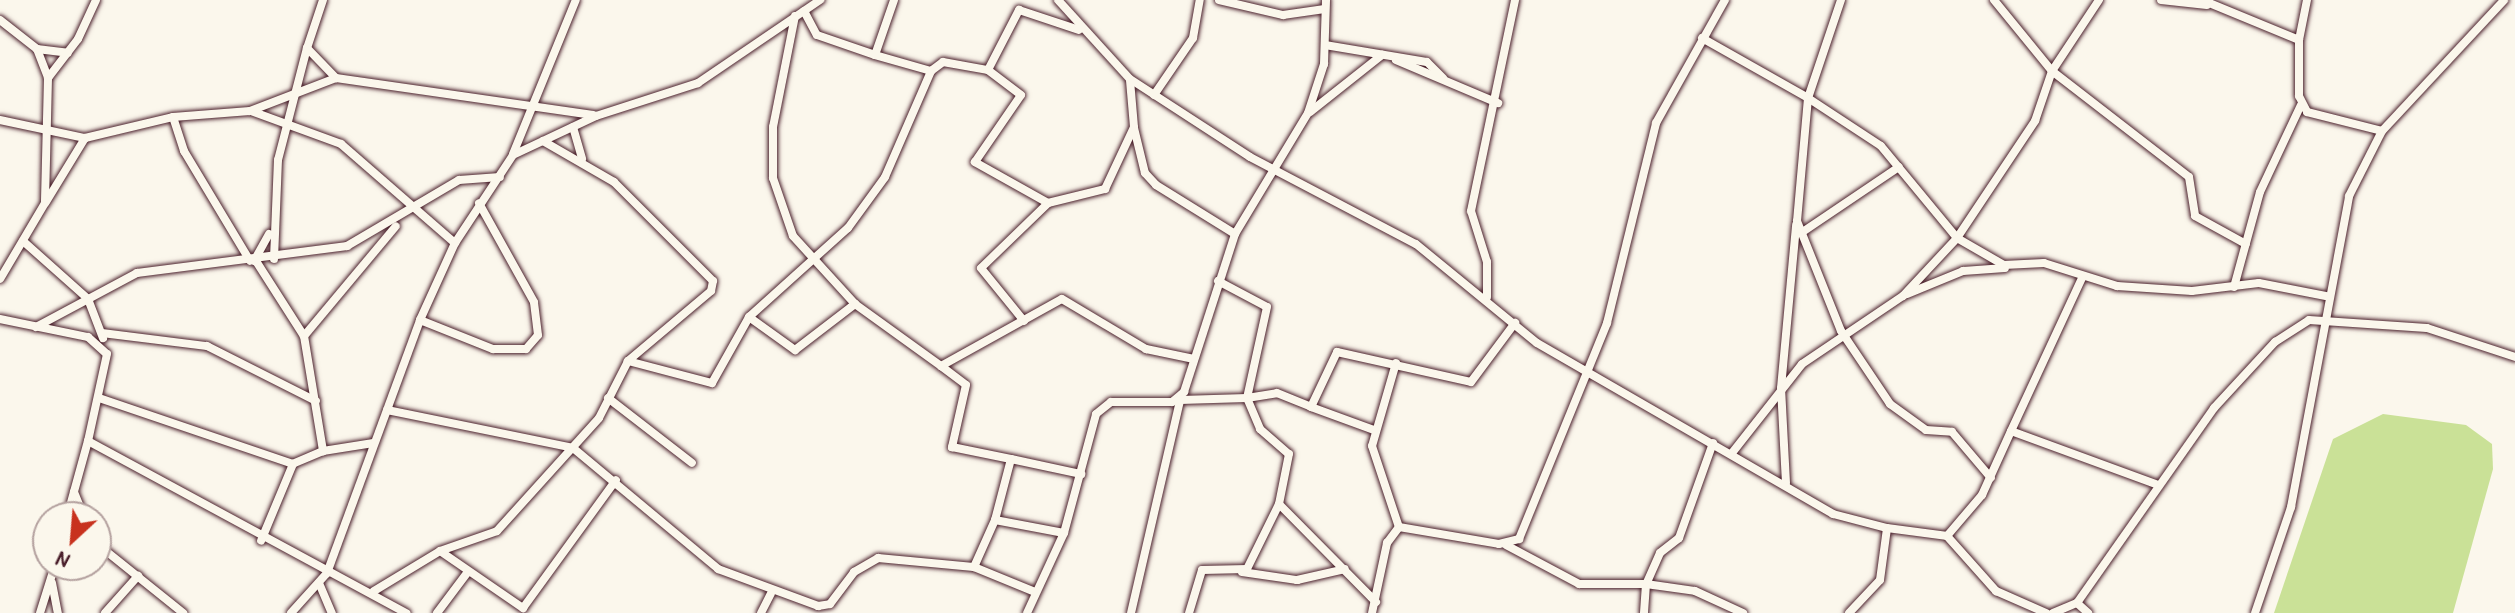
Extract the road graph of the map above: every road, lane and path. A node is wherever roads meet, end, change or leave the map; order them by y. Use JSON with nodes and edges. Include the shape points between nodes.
{"nodes":[{"id":1,"x":96,"y":0,"type":"edge"},
{"id":2,"x":323,"y":0,"type":"edge"},
{"id":3,"x":576,"y":0,"type":"edge"},
{"id":4,"x":819,"y":0,"type":"edge"},
{"id":5,"x":894,"y":0,"type":"edge"},
{"id":6,"x":1058,"y":0,"type":"edge"},
{"id":7,"x":1200,"y":0,"type":"edge"},
{"id":8,"x":1219,"y":0,"type":"edge"},
{"id":9,"x":1515,"y":0,"type":"edge"},
{"id":10,"x":1725,"y":0,"type":"edge"},
{"id":11,"x":1841,"y":0,"type":"edge"},
{"id":12,"x":1994,"y":0,"type":"edge"},
{"id":13,"x":2099,"y":0,"type":"edge"},
{"id":14,"x":2161,"y":0,"type":"edge"},
{"id":15,"x":2202,"y":0,"type":"edge"},
{"id":16,"x":2307,"y":0,"type":"edge"},
{"id":17,"x":2504,"y":0,"type":"edge"},
{"id":18,"x":1325,"y":5,"type":"edge"},
{"id":19,"x":2214,"y":5,"type":"junction"},
{"id":20,"x":800,"y":13,"type":"junction"},
{"id":21,"x":0,"y":20,"type":"edge"},
{"id":22,"x":1080,"y":31,"type":"junction"},
{"id":23,"x":1702,"y":38,"type":"junction"},
{"id":24,"x":2299,"y":40,"type":"junction"},
{"id":25,"x":1325,"y":45,"type":"junction"},
{"id":26,"x":307,"y":48,"type":"junction"},
{"id":27,"x":37,"y":49,"type":"junction"},
{"id":28,"x":68,"y":53,"type":"junction"},
{"id":29,"x":875,"y":55,"type":"junction"},
{"id":30,"x":1385,"y":55,"type":"junction"},
{"id":31,"x":988,"y":70,"type":"junction"},
{"id":32,"x":931,"y":71,"type":"junction"},
{"id":33,"x":2052,"y":71,"type":"junction"},
{"id":34,"x":48,"y":78,"type":"junction"},
{"id":35,"x":336,"y":78,"type":"junction"},
{"id":36,"x":1130,"y":79,"type":"junction"},
{"id":37,"x":295,"y":92,"type":"junction"},
{"id":38,"x":1154,"y":95,"type":"junction"},
{"id":39,"x":1808,"y":98,"type":"junction"},
{"id":40,"x":1498,"y":103,"type":"junction"},
{"id":41,"x":2301,"y":105,"type":"junction"},
{"id":42,"x":532,"y":110,"type":"junction"},
{"id":43,"x":250,"y":111,"type":"junction"},
{"id":44,"x":1308,"y":113,"type":"junction"},
{"id":45,"x":596,"y":116,"type":"junction"},
{"id":46,"x":173,"y":117,"type":"junction"},
{"id":47,"x":287,"y":121,"type":"junction"},
{"id":48,"x":1,"y":122,"type":"edge"},
{"id":49,"x":573,"y":127,"type":"junction"},
{"id":50,"x":1134,"y":127,"type":"junction"},
{"id":51,"x":2382,"y":131,"type":"junction"},
{"id":52,"x":45,"y":134,"type":"junction"},
{"id":53,"x":85,"y":138,"type":"junction"},
{"id":54,"x":543,"y":141,"type":"junction"},
{"id":55,"x":513,"y":155,"type":"junction"},
{"id":56,"x":582,"y":159,"type":"junction"},
{"id":57,"x":1899,"y":167,"type":"junction"},
{"id":58,"x":1276,"y":171,"type":"junction"},
{"id":59,"x":500,"y":177,"type":"junction"},
{"id":60,"x":45,"y":203,"type":"junction"},
{"id":61,"x":479,"y":203,"type":"junction"},
{"id":62,"x":1048,"y":203,"type":"junction"},
{"id":63,"x":414,"y":208,"type":"junction"},
{"id":64,"x":400,"y":221,"type":"junction"},
{"id":65,"x":1797,"y":221,"type":"junction"},
{"id":66,"x":270,"y":233,"type":"junction"},
{"id":67,"x":1801,"y":233,"type":"junction"},
{"id":68,"x":1235,"y":234,"type":"junction"},
{"id":69,"x":1957,"y":238,"type":"junction"},
{"id":70,"x":23,"y":241,"type":"junction"},
{"id":71,"x":455,"y":243,"type":"junction"},
{"id":72,"x":2246,"y":244,"type":"junction"},
{"id":73,"x":273,"y":259,"type":"junction"},
{"id":74,"x":253,"y":261,"type":"junction"},
{"id":75,"x":815,"y":261,"type":"junction"},
{"id":76,"x":2013,"y":267,"type":"junction"},
{"id":77,"x":265,"y":272,"type":"junction"},
{"id":78,"x":2083,"y":276,"type":"junction"},
{"id":79,"x":0,"y":279,"type":"edge"},
{"id":80,"x":1218,"y":281,"type":"junction"},
{"id":81,"x":2234,"y":287,"type":"junction"},
{"id":82,"x":1903,"y":296,"type":"junction"},
{"id":83,"x":2326,"y":296,"type":"junction"},
{"id":84,"x":1487,"y":297,"type":"junction"},
{"id":85,"x":88,"y":299,"type":"junction"},
{"id":86,"x":855,"y":304,"type":"junction"},
{"id":87,"x":2322,"y":316,"type":"junction"},
{"id":88,"x":749,"y":317,"type":"junction"},
{"id":89,"x":0,"y":319,"type":"edge"},
{"id":90,"x":420,"y":320,"type":"junction"},
{"id":91,"x":1024,"y":321,"type":"junction"},
{"id":92,"x":1515,"y":323,"type":"junction"},
{"id":93,"x":36,"y":327,"type":"junction"},
{"id":94,"x":1841,"y":331,"type":"junction"},
{"id":95,"x":102,"y":333,"type":"junction"},
{"id":96,"x":304,"y":336,"type":"junction"},
{"id":97,"x":107,"y":354,"type":"junction"},
{"id":98,"x":2515,"y":357,"type":"edge"},
{"id":99,"x":1194,"y":359,"type":"junction"},
{"id":100,"x":628,"y":361,"type":"junction"},
{"id":101,"x":1396,"y":363,"type":"junction"},
{"id":102,"x":941,"y":366,"type":"junction"},
{"id":103,"x":1585,"y":369,"type":"junction"},
{"id":104,"x":1781,"y":388,"type":"junction"},
{"id":105,"x":99,"y":398,"type":"junction"},
{"id":106,"x":608,"y":398,"type":"junction"},
{"id":107,"x":1247,"y":398,"type":"junction"},
{"id":108,"x":1180,"y":400,"type":"junction"},
{"id":109,"x":316,"y":401,"type":"junction"},
{"id":110,"x":1311,"y":407,"type":"junction"},
{"id":111,"x":387,"y":410,"type":"junction"},
{"id":112,"x":1374,"y":430,"type":"junction"},
{"id":113,"x":2011,"y":431,"type":"junction"},
{"id":114,"x":88,"y":441,"type":"junction"},
{"id":115,"x":373,"y":443,"type":"junction"},
{"id":116,"x":1713,"y":443,"type":"junction"},
{"id":117,"x":573,"y":448,"type":"junction"},
{"id":118,"x":323,"y":451,"type":"junction"},
{"id":119,"x":1732,"y":453,"type":"junction"},
{"id":120,"x":1011,"y":459,"type":"junction"},
{"id":121,"x":692,"y":463,"type":"dead end"},
{"id":122,"x":293,"y":464,"type":"junction"},
{"id":123,"x":1081,"y":474,"type":"junction"},
{"id":124,"x":1991,"y":478,"type":"junction"},
{"id":125,"x":616,"y":480,"type":"junction"},
{"id":126,"x":1786,"y":483,"type":"junction"},
{"id":127,"x":2156,"y":484,"type":"junction"},
{"id":128,"x":74,"y":491,"type":"junction"},
{"id":129,"x":71,"y":501,"type":"edge"},
{"id":130,"x":78,"y":501,"type":"edge"},
{"id":131,"x":1279,"y":504,"type":"junction"},
{"id":132,"x":995,"y":520,"type":"junction"},
{"id":133,"x":1399,"y":527,"type":"junction"},
{"id":134,"x":1887,"y":528,"type":"junction"},
{"id":135,"x":1064,"y":533,"type":"junction"},
{"id":136,"x":1947,"y":536,"type":"junction"},
{"id":137,"x":261,"y":541,"type":"junction"},
{"id":138,"x":1504,"y":544,"type":"junction"},
{"id":139,"x":440,"y":551,"type":"junction"},
{"id":140,"x":112,"y":556,"type":"edge"},
{"id":141,"x":974,"y":567,"type":"junction"},
{"id":142,"x":1345,"y":569,"type":"junction"},
{"id":143,"x":1242,"y":572,"type":"junction"},
{"id":144,"x":327,"y":573,"type":"junction"},
{"id":145,"x":467,"y":573,"type":"junction"},
{"id":146,"x":138,"y":576,"type":"junction"},
{"id":147,"x":51,"y":581,"type":"edge"},
{"id":148,"x":51,"y":581,"type":"edge"},
{"id":149,"x":319,"y":583,"type":"junction"},
{"id":150,"x":1646,"y":584,"type":"junction"},
{"id":151,"x":374,"y":591,"type":"junction"},
{"id":152,"x":1035,"y":592,"type":"junction"},
{"id":153,"x":771,"y":593,"type":"junction"},
{"id":154,"x":1868,"y":600,"type":"junction"},
{"id":155,"x":1376,"y":602,"type":"junction"},
{"id":156,"x":2077,"y":603,"type":"junction"},
{"id":157,"x":830,"y":604,"type":"junction"},
{"id":158,"x":40,"y":613,"type":"edge"},
{"id":159,"x":58,"y":613,"type":"edge"},
{"id":160,"x":105,"y":613,"type":"edge"},
{"id":161,"x":183,"y":613,"type":"edge"},
{"id":162,"x":291,"y":613,"type":"edge"},
{"id":163,"x":332,"y":613,"type":"edge"},
{"id":164,"x":406,"y":613,"type":"edge"},
{"id":165,"x":437,"y":613,"type":"edge"},
{"id":166,"x":761,"y":613,"type":"edge"},
{"id":167,"x":836,"y":613,"type":"edge"},
{"id":168,"x":1027,"y":613,"type":"edge"},
{"id":169,"x":1131,"y":613,"type":"edge"},
{"id":170,"x":1189,"y":613,"type":"edge"},
{"id":171,"x":1372,"y":613,"type":"edge"},
{"id":172,"x":1644,"y":613,"type":"edge"},
{"id":173,"x":1743,"y":613,"type":"edge"},
{"id":174,"x":1849,"y":613,"type":"edge"},
{"id":175,"x":1868,"y":613,"type":"edge"},
{"id":176,"x":2046,"y":613,"type":"edge"},
{"id":177,"x":2053,"y":613,"type":"edge"},
{"id":178,"x":2062,"y":613,"type":"edge"},
{"id":179,"x":2088,"y":613,"type":"edge"},
{"id":180,"x":2255,"y":613,"type":"edge"}],
"edges":[{"from":1,"to":28,"type":"street"},
{"from":2,"to":26,"type":"street"},
{"from":3,"to":42,"type":"street"},
{"from":4,"to":20,"type":"street"},
{"from":5,"to":29,"type":"street"},
{"from":6,"to":22,"type":"street"},
{"from":7,"to":38,"type":"street","via":[[1193,38]]},
{"from":8,"to":18,"type":"street","via":[[1283,15]]},
{"from":9,"to":40,"type":"street"},
{"from":10,"to":23,"type":"street"},
{"from":11,"to":39,"type":"street"},
{"from":12,"to":33,"type":"street"},
{"from":13,"to":33,"type":"street"},
{"from":14,"to":19,"type":"street"},
{"from":15,"to":19,"type":"street"},
{"from":16,"to":24,"type":"street"},
{"from":17,"to":51,"type":"street"},
{"from":18,"to":25,"type":"street"},
{"from":19,"to":24,"type":"street"},
{"from":20,"to":29,"type":"street","via":[[817,35]]},
{"from":20,"to":45,"type":"street","via":[[698,83]]},
{"from":20,"to":75,"type":"street","via":[[770,157],[793,236]]},
{"from":21,"to":27,"type":"street"},
{"from":22,"to":31,"type":"street","via":[[1019,10]]},
{"from":22,"to":36,"type":"street"},
{"from":23,"to":39,"type":"street"},
{"from":23,"to":103,"type":"street","via":[[1656,123],[1620,283]]},
{"from":24,"to":41,"type":"street"},
{"from":25,"to":30,"type":"street"},
{"from":25,"to":44,"type":"street"},
{"from":26,"to":35,"type":"street"},
{"from":26,"to":37,"type":"street"},
{"from":27,"to":28,"type":"street"},
{"from":27,"to":34,"type":"street"},
{"from":28,"to":34,"type":"street"},
{"from":29,"to":32,"type":"street"},
{"from":30,"to":40,"type":"street","via":[[1427,62],[1443,78]]},
{"from":30,"to":44,"type":"street"},
{"from":31,"to":32,"type":"street","via":[[943,62]]},
{"from":31,"to":62,"type":"street","via":[[1021,95],[975,162]]},
{"from":32,"to":75,"type":"street","via":[[885,177]]},
{"from":33,"to":69,"type":"street","via":[[2035,121]]},
{"from":33,"to":72,"type":"street","via":[[2184,171],[2197,191],[2195,216]]},
{"from":34,"to":52,"type":"street"},
{"from":35,"to":37,"type":"street"},
{"from":35,"to":42,"type":"street"},
{"from":36,"to":38,"type":"street"},
{"from":36,"to":50,"type":"street"},
{"from":37,"to":43,"type":"street"},
{"from":37,"to":47,"type":"street"},
{"from":38,"to":58,"type":"street"},
{"from":39,"to":57,"type":"street","via":[[1869,136]]},
{"from":39,"to":65,"type":"street"},
{"from":40,"to":84,"type":"street","via":[[1471,211],[1487,262]]},
{"from":41,"to":51,"type":"street"},
{"from":41,"to":72,"type":"street","via":[[2260,192]]},
{"from":42,"to":45,"type":"street"},
{"from":42,"to":55,"type":"street"},
{"from":43,"to":46,"type":"street"},
{"from":43,"to":47,"type":"street"},
{"from":44,"to":58,"type":"street"},
{"from":45,"to":49,"type":"street"},
{"from":46,"to":53,"type":"street"},
{"from":46,"to":74,"type":"street","via":[[184,151]]},
{"from":47,"to":63,"type":"street","via":[[359,156]]},
{"from":47,"to":66,"type":"street"},
{"from":48,"to":52,"type":"street"},
{"from":49,"to":54,"type":"street"},
{"from":49,"to":56,"type":"street"},
{"from":50,"to":62,"type":"street","via":[[1102,193]]},
{"from":50,"to":68,"type":"street","via":[[1145,173],[1156,185]]},
{"from":51,"to":83,"type":"street","via":[[2343,214]]},
{"from":52,"to":53,"type":"street"},
{"from":52,"to":60,"type":"street"},
{"from":53,"to":60,"type":"street"},
{"from":54,"to":55,"type":"street"},
{"from":54,"to":56,"type":"street"},
{"from":55,"to":59,"type":"street"},
{"from":56,"to":100,"type":"street","via":[[650,214],[713,281],[711,291]]},
{"from":57,"to":67,"type":"street"},
{"from":57,"to":69,"type":"street"},
{"from":58,"to":68,"type":"street"},
{"from":58,"to":84,"type":"street","via":[[1385,226]]},
{"from":59,"to":61,"type":"street"},
{"from":59,"to":63,"type":"street","via":[[459,180]]},
{"from":60,"to":70,"type":"street"},
{"from":61,"to":71,"type":"street"},
{"from":61,"to":90,"type":"street","via":[[534,302],[538,335],[526,349],[493,349]]},
{"from":62,"to":91,"type":"street","via":[[981,268]]},
{"from":63,"to":64,"type":"street"},
{"from":63,"to":71,"type":"street"},
{"from":64,"to":73,"type":"street","via":[[347,246]]},
{"from":64,"to":96,"type":"street"},
{"from":65,"to":67,"type":"street"},
{"from":65,"to":104,"type":"street"},
{"from":66,"to":73,"type":"street"},
{"from":66,"to":74,"type":"street"},
{"from":67,"to":94,"type":"street"},
{"from":68,"to":80,"type":"street"},
{"from":69,"to":76,"type":"street"},
{"from":69,"to":82,"type":"street"},
{"from":70,"to":79,"type":"street"},
{"from":70,"to":85,"type":"street"},
{"from":71,"to":90,"type":"street"},
{"from":72,"to":81,"type":"street"},
{"from":73,"to":74,"type":"street"},
{"from":73,"to":77,"type":"street"},
{"from":74,"to":77,"type":"street"},
{"from":74,"to":85,"type":"street","via":[[154,268]]},
{"from":75,"to":86,"type":"street"},
{"from":75,"to":88,"type":"street"},
{"from":76,"to":78,"type":"street","via":[[2044,263]]},
{"from":76,"to":82,"type":"street","via":[[1963,271]]},
{"from":77,"to":96,"type":"street"},
{"from":78,"to":81,"type":"street","via":[[2148,289]]},
{"from":78,"to":113,"type":"street"},
{"from":80,"to":99,"type":"street"},
{"from":80,"to":107,"type":"street","via":[[1267,307]]},
{"from":81,"to":83,"type":"street","via":[[2272,284]]},
{"from":82,"to":94,"type":"street"},
{"from":83,"to":87,"type":"street"},
{"from":84,"to":92,"type":"street"},
{"from":85,"to":93,"type":"street"},
{"from":85,"to":95,"type":"street"},
{"from":86,"to":88,"type":"street","via":[[795,350]]},
{"from":86,"to":102,"type":"street"},
{"from":87,"to":98,"type":"street","via":[[2427,328]]},
{"from":87,"to":127,"type":"street","via":[[2275,342]]},
{"from":87,"to":180,"type":"street","via":[[2291,507]]},
{"from":88,"to":100,"type":"street","via":[[712,383]]},
{"from":89,"to":93,"type":"street"},
{"from":90,"to":111,"type":"street"},
{"from":91,"to":99,"type":"street","via":[[1062,299],[1146,349]]},
{"from":91,"to":102,"type":"street"},
{"from":92,"to":101,"type":"street","via":[[1471,382]]},
{"from":92,"to":103,"type":"street"},
{"from":93,"to":97,"type":"street","via":[[88,337]]},
{"from":94,"to":104,"type":"street"},
{"from":94,"to":124,"type":"street","via":[[1890,404],[1926,430],[1952,432]]},
{"from":95,"to":97,"type":"street"},
{"from":95,"to":109,"type":"street","via":[[207,346]]},
{"from":96,"to":109,"type":"street"},
{"from":97,"to":105,"type":"street"},
{"from":99,"to":108,"type":"street"},
{"from":100,"to":106,"type":"street"},
{"from":101,"to":110,"type":"street","via":[[1337,352]]},
{"from":101,"to":112,"type":"street"},
{"from":102,"to":120,"type":"street","via":[[966,385],[952,447]]},
{"from":103,"to":116,"type":"street"},
{"from":103,"to":138,"type":"street","via":[[1519,539]]},
{"from":104,"to":119,"type":"street"},
{"from":104,"to":126,"type":"street"},
{"from":105,"to":114,"type":"street"},
{"from":105,"to":122,"type":"street"},
{"from":106,"to":117,"type":"street"},
{"from":106,"to":121,"type":"street"},
{"from":107,"to":108,"type":"street"},
{"from":107,"to":110,"type":"street","via":[[1281,393]]},
{"from":107,"to":131,"type":"street","via":[[1260,429],[1289,454]]},
{"from":108,"to":123,"type":"street","via":[[1102,408],[1088,427]]},
{"from":108,"to":169,"type":"street"},
{"from":109,"to":118,"type":"street"},
{"from":110,"to":112,"type":"street"},
{"from":111,"to":115,"type":"street"},
{"from":111,"to":117,"type":"street"},
{"from":112,"to":133,"type":"street","via":[[1373,456]]},
{"from":113,"to":124,"type":"street"},
{"from":113,"to":127,"type":"street"},
{"from":114,"to":128,"type":"street"},
{"from":114,"to":137,"type":"street"},
{"from":115,"to":118,"type":"street"},
{"from":115,"to":144,"type":"street"},
{"from":116,"to":119,"type":"street"},
{"from":116,"to":150,"type":"street","via":[[1679,538],[1660,553]]},
{"from":117,"to":125,"type":"street"},
{"from":117,"to":139,"type":"street","via":[[497,531]]},
{"from":118,"to":122,"type":"street"},
{"from":119,"to":126,"type":"street"},
{"from":120,"to":123,"type":"street"},
{"from":120,"to":132,"type":"street"},
{"from":122,"to":137,"type":"street"},
{"from":123,"to":135,"type":"street"},
{"from":124,"to":136,"type":"street"},
{"from":125,"to":145,"type":"street","via":[[530,604],[515,607]]},
{"from":125,"to":153,"type":"street","via":[[699,556]]},
{"from":126,"to":134,"type":"street","via":[[1833,514]]},
{"from":127,"to":156,"type":"street"},
{"from":128,"to":129,"type":"street"},
{"from":128,"to":130,"type":"street"},
{"from":131,"to":142,"type":"street"},
{"from":131,"to":143,"type":"street"},
{"from":132,"to":135,"type":"street"},
{"from":132,"to":141,"type":"street"},
{"from":133,"to":138,"type":"street"},
{"from":133,"to":155,"type":"street","via":[[1387,543]]},
{"from":134,"to":136,"type":"street"},
{"from":134,"to":154,"type":"street","via":[[1884,567]]},
{"from":135,"to":152,"type":"street"},
{"from":136,"to":176,"type":"street","via":[[2008,600]]},
{"from":137,"to":144,"type":"street"},
{"from":138,"to":150,"type":"street","via":[[1571,582]]},
{"from":139,"to":145,"type":"street"},
{"from":139,"to":151,"type":"street"},
{"from":140,"to":146,"type":"street"},
{"from":141,"to":152,"type":"street"},
{"from":141,"to":157,"type":"street","via":[[913,556],[878,558],[854,572]]},
{"from":142,"to":143,"type":"street","via":[[1297,580]]},
{"from":142,"to":155,"type":"street"},
{"from":143,"to":170,"type":"street","via":[[1205,567]]},
{"from":144,"to":149,"type":"street"},
{"from":144,"to":151,"type":"street"},
{"from":145,"to":165,"type":"street"},
{"from":146,"to":160,"type":"street"},
{"from":146,"to":161,"type":"street"},
{"from":147,"to":158,"type":"street"},
{"from":148,"to":159,"type":"street"},
{"from":149,"to":162,"type":"street"},
{"from":149,"to":163,"type":"street"},
{"from":150,"to":172,"type":"street"},
{"from":150,"to":173,"type":"street","via":[[1695,591]]},
{"from":151,"to":164,"type":"street"},
{"from":152,"to":168,"type":"street"},
{"from":153,"to":157,"type":"street"},
{"from":153,"to":166,"type":"street"},
{"from":154,"to":174,"type":"street"},
{"from":154,"to":175,"type":"street"},
{"from":155,"to":171,"type":"street"},
{"from":156,"to":178,"type":"street"},
{"from":156,"to":179,"type":"street"},
{"from":157,"to":167,"type":"street"},
{"from":177,"to":178,"type":"street"}]}
